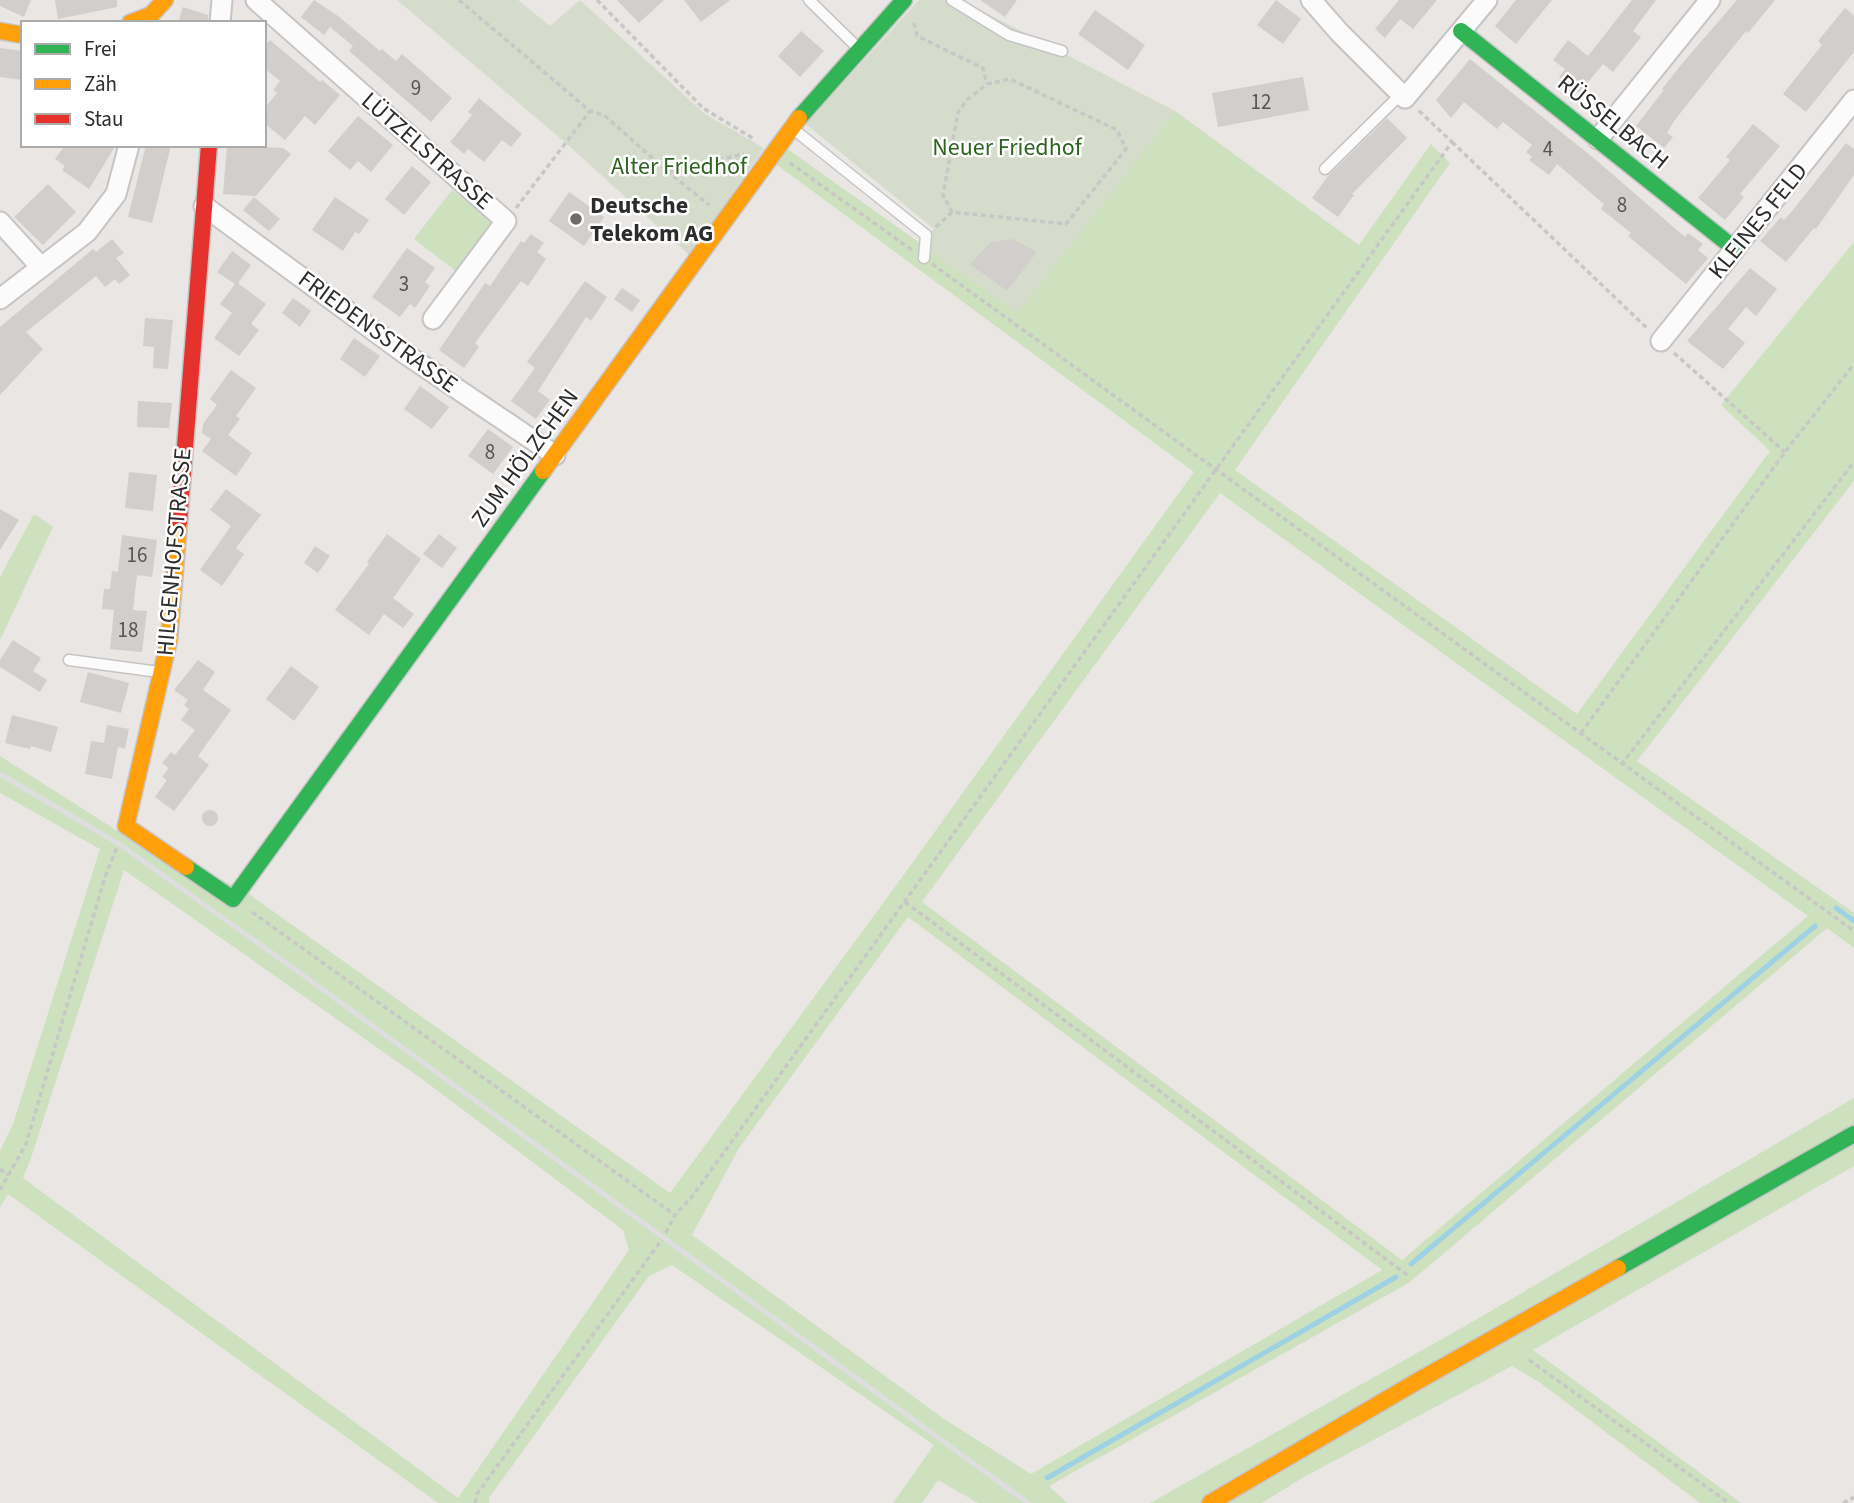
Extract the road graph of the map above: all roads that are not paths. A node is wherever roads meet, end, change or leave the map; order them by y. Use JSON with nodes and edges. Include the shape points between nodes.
{"nodes":[{"id":1,"x":165,"y":0,"type":"edge"},
{"id":2,"x":222,"y":0,"type":"edge"},
{"id":3,"x":256,"y":0,"type":"edge"},
{"id":4,"x":809,"y":0,"type":"edge"},
{"id":5,"x":951,"y":0,"type":"edge"},
{"id":6,"x":1311,"y":0,"type":"edge"},
{"id":7,"x":1487,"y":0,"type":"edge"},
{"id":8,"x":1710,"y":0,"type":"edge"},
{"id":9,"x":908,"y":6,"type":"edge"},
{"id":10,"x":151,"y":19,"type":"edge"},
{"id":11,"x":220,"y":21,"type":"edge"},
{"id":12,"x":0,"y":31,"type":"edge"},
{"id":13,"x":1461,"y":32,"type":"junction"},
{"id":14,"x":21,"y":35,"type":"edge"},
{"id":15,"x":860,"y":49,"type":"junction"},
{"id":16,"x":1062,"y":51,"type":"dead end"},
{"id":17,"x":1403,"y":96,"type":"junction"},
{"id":18,"x":1854,"y":100,"type":"edge"},
{"id":19,"x":790,"y":127,"type":"junction"},
{"id":20,"x":1598,"y":139,"type":"junction"},
{"id":21,"x":129,"y":147,"type":"edge"},
{"id":22,"x":209,"y":147,"type":"edge"},
{"id":23,"x":1325,"y":169,"type":"dead end"},
{"id":24,"x":204,"y":206,"type":"junction"},
{"id":25,"x":0,"y":222,"type":"edge"},
{"id":26,"x":1735,"y":250,"type":"junction"},
{"id":27,"x":924,"y":258,"type":"road end"},
{"id":28,"x":41,"y":267,"type":"junction"},
{"id":29,"x":0,"y":299,"type":"edge"},
{"id":30,"x":433,"y":319,"type":"dead end"},
{"id":31,"x":1661,"y":341,"type":"road end"},
{"id":32,"x":555,"y":455,"type":"junction"},
{"id":33,"x":69,"y":660,"type":"dead end"},
{"id":34,"x":162,"y":673,"type":"junction"},
{"id":35,"x":126,"y":826,"type":"joint"},
{"id":36,"x":1854,"y":1134,"type":"edge"},
{"id":37,"x":1210,"y":1503,"type":"edge"}],
"edges":[{"from":1,"to":10,"type":"street"},
{"from":2,"to":11,"type":"street"},
{"from":3,"to":30,"type":"street","name":"LÜTZELSTRASSE","via":[[506,221]]},
{"from":4,"to":15,"type":"lane"},
{"from":5,"to":16,"type":"lane","via":[[1009,35]]},
{"from":6,"to":17,"type":"street"},
{"from":7,"to":13,"type":"street"},
{"from":8,"to":20,"type":"street"},
{"from":9,"to":15,"type":"street","name":"ZUM HÖLZCHEN"},
{"from":12,"to":14,"type":"street"},
{"from":13,"to":17,"type":"street"},
{"from":13,"to":20,"type":"street","name":"RÜSSELBACH"},
{"from":15,"to":19,"type":"street","name":"ZUM HÖLZCHEN"},
{"from":17,"to":23,"type":"lane"},
{"from":18,"to":26,"type":"street","name":"KLEINES FELD"},
{"from":19,"to":27,"type":"lane","via":[[926,235]]},
{"from":19,"to":32,"type":"street","name":"ZUM HÖLZCHEN"},
{"from":20,"to":26,"type":"street","name":"RÜSSELBACH"},
{"from":21,"to":28,"type":"street","via":[[117,194],[87,232]]},
{"from":22,"to":24,"type":"street","name":"HILGENHOFSTRASSE"},
{"from":24,"to":32,"type":"street","name":"FRIEDENSSTRASSE","via":[[407,355]]},
{"from":24,"to":34,"type":"street","name":"HILGENHOFSTRASSE","via":[[169,640]]},
{"from":25,"to":28,"type":"street"},
{"from":26,"to":31,"type":"street","name":"KLEINES FELD"},
{"from":28,"to":29,"type":"street"},
{"from":32,"to":35,"type":"street","name":"ZUM HÖLZCHEN","via":[[233,899]]},
{"from":33,"to":34,"type":"lane"},
{"from":34,"to":35,"type":"street","name":"HILGENHOFSTRASSE"},
{"from":36,"to":37,"type":"street"}]}
